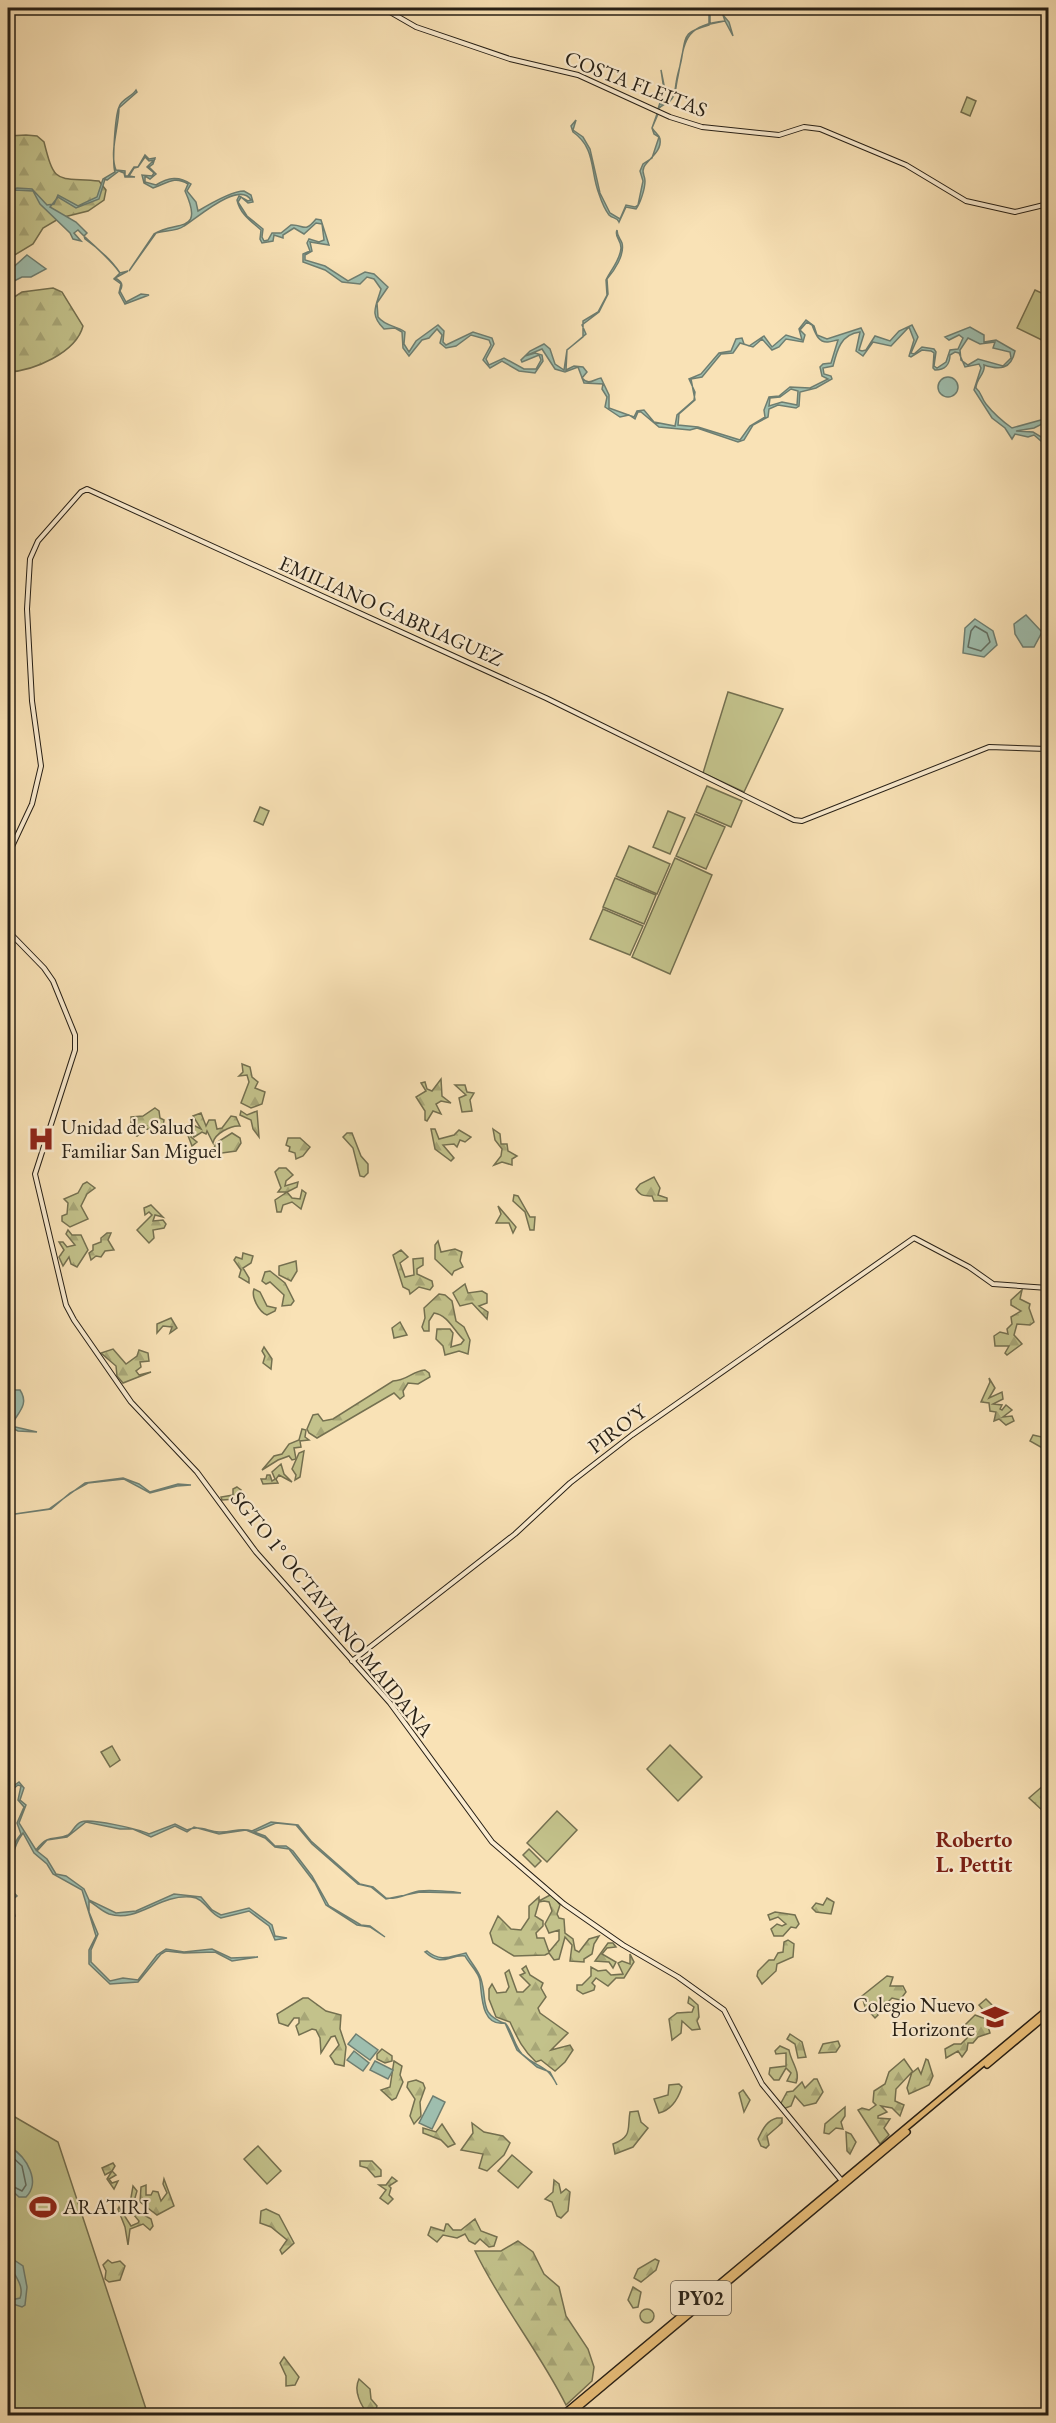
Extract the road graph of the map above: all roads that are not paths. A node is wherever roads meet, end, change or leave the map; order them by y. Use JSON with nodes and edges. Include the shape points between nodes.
{"nodes":[{"id":1,"x":383,"y":8,"type":"edge"},
{"id":2,"x":1048,"y":204,"type":"edge"},
{"id":3,"x":1048,"y":748,"type":"edge"},
{"id":4,"x":8,"y":855,"type":"edge"},
{"id":5,"x":8,"y":931,"type":"edge"},
{"id":6,"x":1048,"y":1288,"type":"edge"},
{"id":7,"x":352,"y":1661,"type":"junction"},
{"id":8,"x":1048,"y":2009,"type":"edge"},
{"id":9,"x":1048,"y":2014,"type":"edge"},
{"id":10,"x":843,"y":2183,"type":"junction"},
{"id":11,"x":561,"y":2415,"type":"edge"},
{"id":12,"x":568,"y":2415,"type":"edge"}],
"edges":[{"from":1,"to":2,"type":"main road","name":"COSTA FLEITAS","via":[[416,27],[502,57],[578,75],[670,117],[702,127],[773,135],[804,127],[820,129],[906,165],[966,201],[1015,212]]},
{"from":3,"to":4,"type":"main road","name":"EMILIANO GABRIAGUEZ","via":[[989,747],[802,821],[794,820],[550,700],[87,489],[43,534],[32,552],[27,609],[32,701],[41,766],[30,809]]},
{"from":5,"to":7,"type":"main road","name":"SGTO 1° OCTAVIANO MAIDANA","via":[[48,974],[76,1042],[35,1174],[69,1312],[131,1402],[197,1472],[256,1552]]},
{"from":6,"to":7,"type":"main road","name":"PIRO'Y","via":[[993,1284],[914,1238],[632,1435],[570,1483],[515,1534]]},
{"from":7,"to":10,"type":"main road","name":"SGTO 1° OCTAVIANO MAIDANA","via":[[395,1710],[492,1842],[564,1904],[724,2010],[762,2084]]},
{"from":8,"to":10,"type":"highway","number":"PY02"},
{"from":9,"to":10,"type":"highway","number":"PY02"},
{"from":10,"to":11,"type":"highway","number":"PY02"},
{"from":10,"to":12,"type":"highway","number":"PY02"}]}
